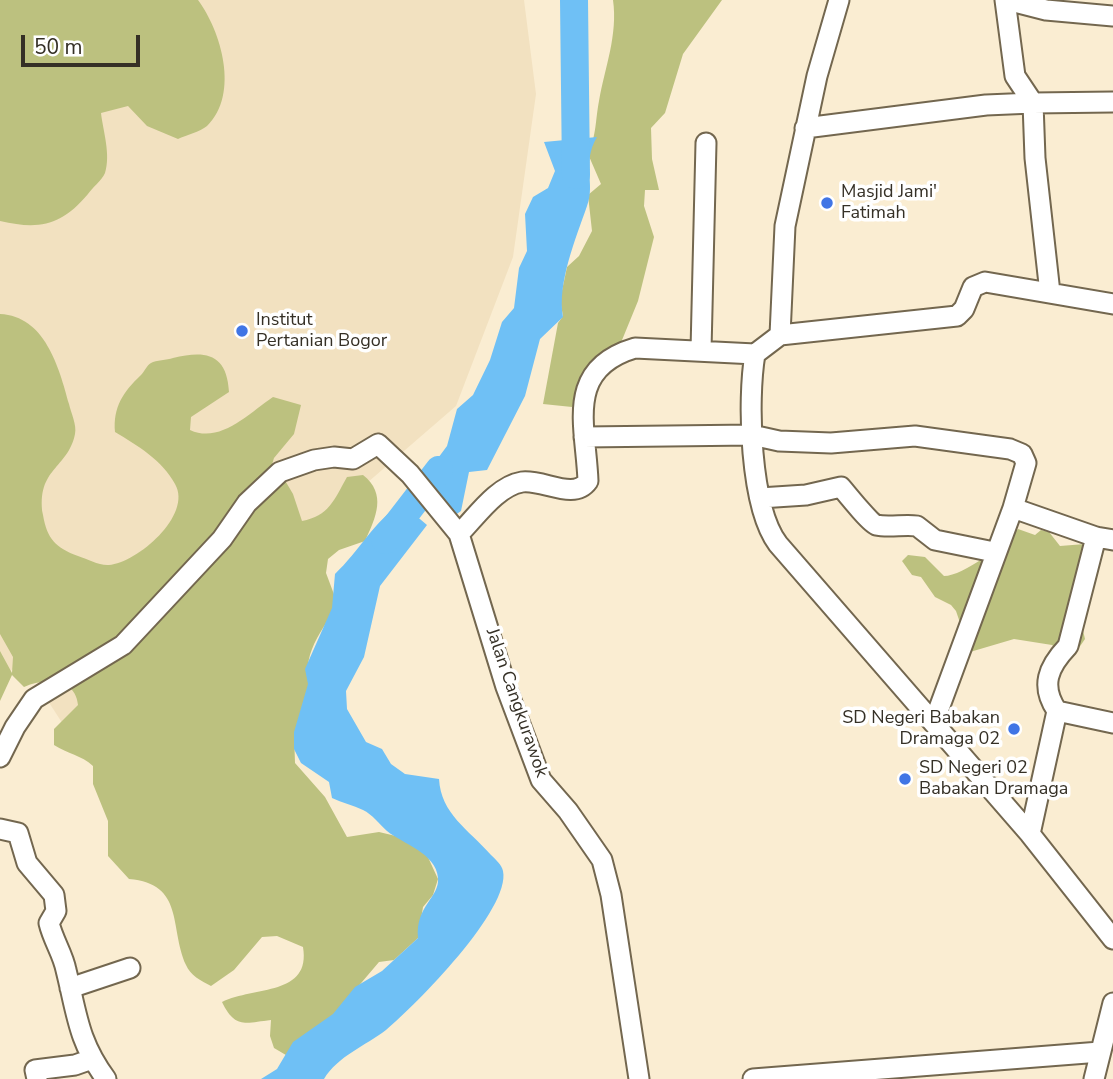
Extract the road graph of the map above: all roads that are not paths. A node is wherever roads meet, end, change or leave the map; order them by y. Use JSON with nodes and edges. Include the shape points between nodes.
{"nodes":[{"id":1,"x":839,"y":0,"type":"edge"},
{"id":2,"x":1006,"y":0,"type":"edge"},
{"id":3,"x":1113,"y":16,"type":"edge"},
{"id":4,"x":1033,"y":103,"type":"junction"},
{"id":5,"x":1113,"y":103,"type":"edge"},
{"id":6,"x":806,"y":128,"type":"junction"},
{"id":7,"x":706,"y":143,"type":"dead end"},
{"id":8,"x":1050,"y":293,"type":"junction"},
{"id":9,"x":1113,"y":304,"type":"edge"},
{"id":10,"x":780,"y":335,"type":"junction"},
{"id":11,"x":701,"y":350,"type":"junction"},
{"id":12,"x":755,"y":354,"type":"junction"},
{"id":13,"x":752,"y":436,"type":"junction"},
{"id":14,"x":584,"y":437,"type":"junction"},
{"id":15,"x":760,"y":498,"type":"junction"},
{"id":16,"x":1013,"y":508,"type":"junction"},
{"id":17,"x":455,"y":527,"type":"junction"},
{"id":18,"x":1105,"y":539,"type":"edge"},
{"id":19,"x":994,"y":552,"type":"junction"},
{"id":20,"x":1057,"y":711,"type":"junction"},
{"id":21,"x":934,"y":722,"type":"junction"},
{"id":22,"x":1113,"y":723,"type":"edge"},
{"id":23,"x":0,"y":757,"type":"edge"},
{"id":24,"x":0,"y":829,"type":"edge"},
{"id":25,"x":1030,"y":834,"type":"junction"},
{"id":26,"x":1113,"y":939,"type":"edge"},
{"id":27,"x":130,"y":968,"type":"dead end"},
{"id":28,"x":69,"y":988,"type":"junction"},
{"id":29,"x":1113,"y":1003,"type":"edge"},
{"id":30,"x":1100,"y":1052,"type":"junction"},
{"id":31,"x":92,"y":1059,"type":"junction"},
{"id":32,"x":37,"y":1079,"type":"edge"},
{"id":33,"x":106,"y":1079,"type":"edge"},
{"id":34,"x":639,"y":1079,"type":"edge"},
{"id":35,"x":753,"y":1079,"type":"edge"},
{"id":36,"x":1094,"y":1079,"type":"edge"}],
"edges":[{"from":1,"to":6,"type":"street"},
{"from":2,"to":3,"type":"street","via":[[1046,10]]},
{"from":2,"to":4,"type":"street","via":[[1015,76]]},
{"from":4,"to":5,"type":"street"},
{"from":4,"to":6,"type":"street"},
{"from":4,"to":8,"type":"street"},
{"from":6,"to":10,"type":"street","via":[[781,246]]},
{"from":7,"to":11,"type":"street"},
{"from":8,"to":9,"type":"street"},
{"from":8,"to":10,"type":"street","via":[[985,282],[973,286],[957,316]]},
{"from":10,"to":12,"type":"street"},
{"from":11,"to":12,"type":"street"},
{"from":11,"to":14,"type":"street","via":[[635,348],[620,352],[587,386],[581,405]]},
{"from":12,"to":13,"type":"street"},
{"from":13,"to":14,"type":"street"},
{"from":13,"to":15,"type":"street"},
{"from":13,"to":16,"type":"street","via":[[831,443],[915,436],[1010,449],[1022,454],[1026,463]]},
{"from":14,"to":17,"type":"street","via":[[588,481],[583,487],[575,491],[536,481],[519,482]]},
{"from":15,"to":19,"type":"street","via":[[841,487],[870,523],[917,526],[935,540]]},
{"from":15,"to":21,"type":"street","via":[[762,518],[778,544]]},
{"from":16,"to":18,"type":"street"},
{"from":16,"to":19,"type":"street"},
{"from":17,"to":23,"type":"street","via":[[379,444],[353,459],[314,460],[281,472],[247,503],[222,538],[123,645],[34,699]]},
{"from":17,"to":34,"type":"street","name":"Jalan Cangkurawok","via":[[541,780],[602,860]]},
{"from":18,"to":20,"type":"street","via":[[1068,646],[1048,681],[1048,698]]},
{"from":19,"to":21,"type":"street"},
{"from":20,"to":22,"type":"street"},
{"from":20,"to":25,"type":"street"},
{"from":21,"to":25,"type":"street"},
{"from":24,"to":28,"type":"street","via":[[18,833],[27,863],[54,895],[56,911],[49,923]]},
{"from":25,"to":26,"type":"street"},
{"from":27,"to":28,"type":"street"},
{"from":28,"to":31,"type":"street"},
{"from":29,"to":30,"type":"street"},
{"from":30,"to":35,"type":"street"},
{"from":30,"to":36,"type":"street"},
{"from":31,"to":32,"type":"street","via":[[35,1070]]},
{"from":31,"to":33,"type":"street"}]}
